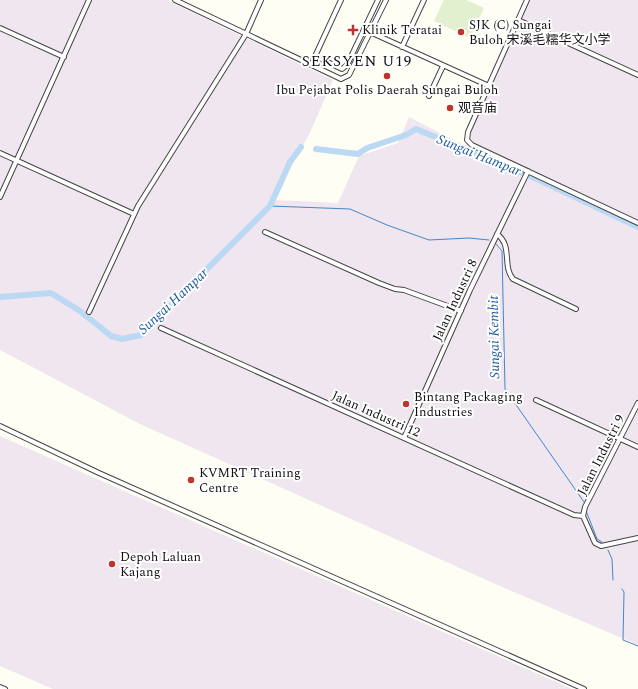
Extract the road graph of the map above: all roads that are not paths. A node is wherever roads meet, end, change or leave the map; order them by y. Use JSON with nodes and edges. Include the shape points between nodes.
{"nodes":[{"id":1,"x":89,"y":0,"type":"edge"},
{"id":2,"x":175,"y":0,"type":"edge"},
{"id":3,"x":261,"y":0,"type":"edge"},
{"id":4,"x":341,"y":0,"type":"edge"},
{"id":5,"x":378,"y":0,"type":"edge"},
{"id":6,"x":386,"y":0,"type":"edge"},
{"id":7,"x":424,"y":0,"type":"edge"},
{"id":8,"x":527,"y":0,"type":"edge"},
{"id":9,"x":518,"y":20,"type":"junction"},
{"id":10,"x":0,"y":28,"type":"edge"},
{"id":11,"x":370,"y":32,"type":"junction"},
{"id":12,"x":246,"y":34,"type":"junction"},
{"id":13,"x":402,"y":47,"type":"junction"},
{"id":14,"x":315,"y":56,"type":"junction"},
{"id":15,"x":64,"y":57,"type":"junction"},
{"id":16,"x":311,"y":65,"type":"junction"},
{"id":17,"x":443,"y":66,"type":"junction"},
{"id":18,"x":638,"y":75,"type":"edge"},
{"id":19,"x":489,"y":86,"type":"junction"},
{"id":20,"x":429,"y":96,"type":"dead end"},
{"id":21,"x":0,"y":153,"type":"edge"},
{"id":22,"x":17,"y":161,"type":"junction"},
{"id":23,"x":527,"y":173,"type":"junction"},
{"id":24,"x":0,"y":197,"type":"edge"},
{"id":25,"x":134,"y":214,"type":"junction"},
{"id":26,"x":638,"y":223,"type":"edge"},
{"id":27,"x":265,"y":232,"type":"dead end"},
{"id":28,"x":497,"y":234,"type":"junction"},
{"id":29,"x":576,"y":309,"type":"dead end"},
{"id":30,"x":461,"y":311,"type":"junction"},
{"id":31,"x":89,"y":312,"type":"dead end"},
{"id":32,"x":161,"y":328,"type":"dead end"},
{"id":33,"x":536,"y":400,"type":"dead end"},
{"id":34,"x":638,"y":403,"type":"edge"},
{"id":35,"x":0,"y":426,"type":"edge"},
{"id":36,"x":404,"y":438,"type":"junction"},
{"id":37,"x":621,"y":439,"type":"junction"},
{"id":38,"x":638,"y":447,"type":"edge"},
{"id":39,"x":583,"y":516,"type":"junction"},
{"id":40,"x":638,"y":538,"type":"edge"},
{"id":41,"x":0,"y":687,"type":"edge"},
{"id":42,"x":5,"y":689,"type":"edge"},
{"id":43,"x":584,"y":689,"type":"edge"}],
"edges":[{"from":1,"to":15,"type":"street"},
{"from":2,"to":12,"type":"street"},
{"from":3,"to":12,"type":"street"},
{"from":4,"to":14,"type":"street"},
{"from":5,"to":14,"type":"street","via":[[347,65],[342,68]]},
{"from":6,"to":11,"type":"street"},
{"from":7,"to":13,"type":"street"},
{"from":8,"to":9,"type":"street"},
{"from":9,"to":18,"type":"street"},
{"from":9,"to":19,"type":"street"},
{"from":10,"to":15,"type":"street"},
{"from":11,"to":13,"type":"street"},
{"from":11,"to":16,"type":"street","via":[[345,79]]},
{"from":12,"to":16,"type":"street"},
{"from":12,"to":25,"type":"street"},
{"from":13,"to":17,"type":"street"},
{"from":14,"to":16,"type":"street"},
{"from":15,"to":22,"type":"street"},
{"from":17,"to":19,"type":"street"},
{"from":17,"to":20,"type":"street"},
{"from":19,"to":23,"type":"street","via":[[468,132],[467,140]]},
{"from":21,"to":22,"type":"street"},
{"from":22,"to":24,"type":"street"},
{"from":22,"to":25,"type":"street"},
{"from":23,"to":26,"type":"street"},
{"from":23,"to":28,"type":"street","name":"Jalan Industri 8"},
{"from":25,"to":31,"type":"street"},
{"from":27,"to":30,"type":"street","via":[[390,287]]},
{"from":28,"to":29,"type":"street","via":[[506,245],[510,275],[513,279]]},
{"from":28,"to":30,"type":"street","name":"Jalan Industri 8"},
{"from":30,"to":36,"type":"street","name":"Jalan Industri 8"},
{"from":32,"to":36,"type":"street","name":"Jalan Industri 12"},
{"from":33,"to":37,"type":"street"},
{"from":34,"to":37,"type":"street","name":"Jalan Industri 9"},
{"from":35,"to":43,"type":"street","via":[[120,483]]},
{"from":36,"to":39,"type":"street","name":"Jalan Industri 12","via":[[574,515]]},
{"from":37,"to":38,"type":"street"},
{"from":37,"to":39,"type":"street","name":"Jalan Industri 9","via":[[585,507]]},
{"from":39,"to":40,"type":"street","via":[[595,543],[601,546]]},
{"from":41,"to":42,"type":"street"}]}
